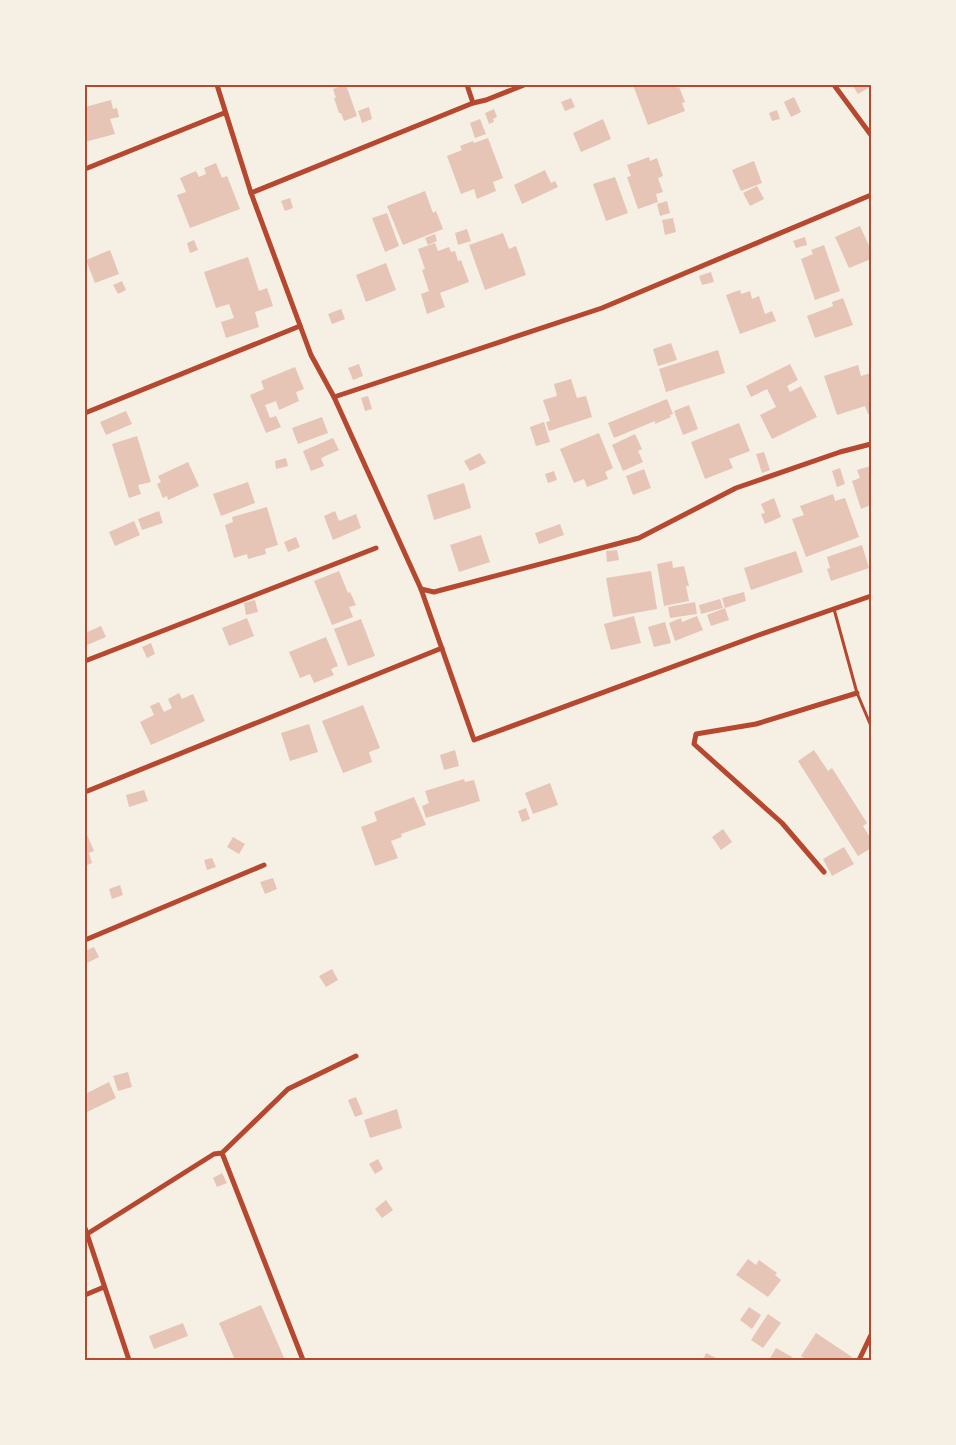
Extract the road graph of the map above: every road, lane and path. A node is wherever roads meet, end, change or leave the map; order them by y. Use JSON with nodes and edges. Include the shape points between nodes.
{"nodes":[{"id":1,"x":217,"y":85,"type":"edge"},
{"id":2,"x":467,"y":85,"type":"edge"},
{"id":3,"x":524,"y":85,"type":"edge"},
{"id":4,"x":834,"y":85,"type":"edge"},
{"id":5,"x":472,"y":103,"type":"junction"},
{"id":6,"x":224,"y":113,"type":"junction"},
{"id":7,"x":871,"y":135,"type":"edge"},
{"id":8,"x":85,"y":169,"type":"edge"},
{"id":9,"x":251,"y":193,"type":"junction"},
{"id":10,"x":871,"y":196,"type":"edge"},
{"id":11,"x":300,"y":326,"type":"junction"},
{"id":12,"x":334,"y":397,"type":"junction"},
{"id":13,"x":85,"y":413,"type":"edge"},
{"id":14,"x":871,"y":444,"type":"edge"},
{"id":15,"x":376,"y":548,"type":"dead end"},
{"id":16,"x":421,"y":589,"type":"junction"},
{"id":17,"x":871,"y":596,"type":"edge"},
{"id":18,"x":833,"y":609,"type":"junction"},
{"id":19,"x":442,"y":648,"type":"junction"},
{"id":20,"x":85,"y":661,"type":"edge"},
{"id":21,"x":857,"y":693,"type":"junction"},
{"id":22,"x":871,"y":726,"type":"edge"},
{"id":23,"x":85,"y":792,"type":"edge"},
{"id":24,"x":264,"y":865,"type":"dead end"},
{"id":25,"x":824,"y":872,"type":"dead end"},
{"id":26,"x":85,"y":940,"type":"edge"},
{"id":27,"x":356,"y":1056,"type":"dead end"},
{"id":28,"x":222,"y":1154,"type":"junction"},
{"id":29,"x":86,"y":1231,"type":"edge"},
{"id":30,"x":104,"y":1287,"type":"junction"},
{"id":31,"x":85,"y":1295,"type":"edge"},
{"id":32,"x":871,"y":1335,"type":"edge"},
{"id":33,"x":128,"y":1360,"type":"edge"},
{"id":34,"x":303,"y":1360,"type":"edge"},
{"id":35,"x":859,"y":1360,"type":"edge"}],
"edges":[{"from":1,"to":6,"type":"street"},
{"from":2,"to":5,"type":"street"},
{"from":3,"to":5,"type":"street"},
{"from":4,"to":7,"type":"street"},
{"from":5,"to":9,"type":"street"},
{"from":6,"to":8,"type":"street"},
{"from":6,"to":9,"type":"street"},
{"from":9,"to":11,"type":"street"},
{"from":10,"to":12,"type":"street","via":[[602,308]]},
{"from":11,"to":12,"type":"street","via":[[311,355]]},
{"from":11,"to":13,"type":"street"},
{"from":12,"to":16,"type":"street"},
{"from":14,"to":16,"type":"street","via":[[736,488],[639,538],[434,592]]},
{"from":15,"to":20,"type":"street"},
{"from":16,"to":19,"type":"street"},
{"from":17,"to":18,"type":"street"},
{"from":18,"to":19,"type":"street","via":[[474,740]]},
{"from":18,"to":21,"type":"lane"},
{"from":19,"to":23,"type":"street"},
{"from":21,"to":22,"type":"lane"},
{"from":21,"to":25,"type":"street","via":[[756,724],[696,734],[694,744],[782,823]]},
{"from":24,"to":26,"type":"street"},
{"from":27,"to":28,"type":"street","via":[[288,1089]]},
{"from":28,"to":29,"type":"street","via":[[214,1154]]},
{"from":28,"to":34,"type":"street"},
{"from":29,"to":30,"type":"street"},
{"from":30,"to":31,"type":"street"},
{"from":30,"to":33,"type":"street"},
{"from":32,"to":35,"type":"street"}]}
